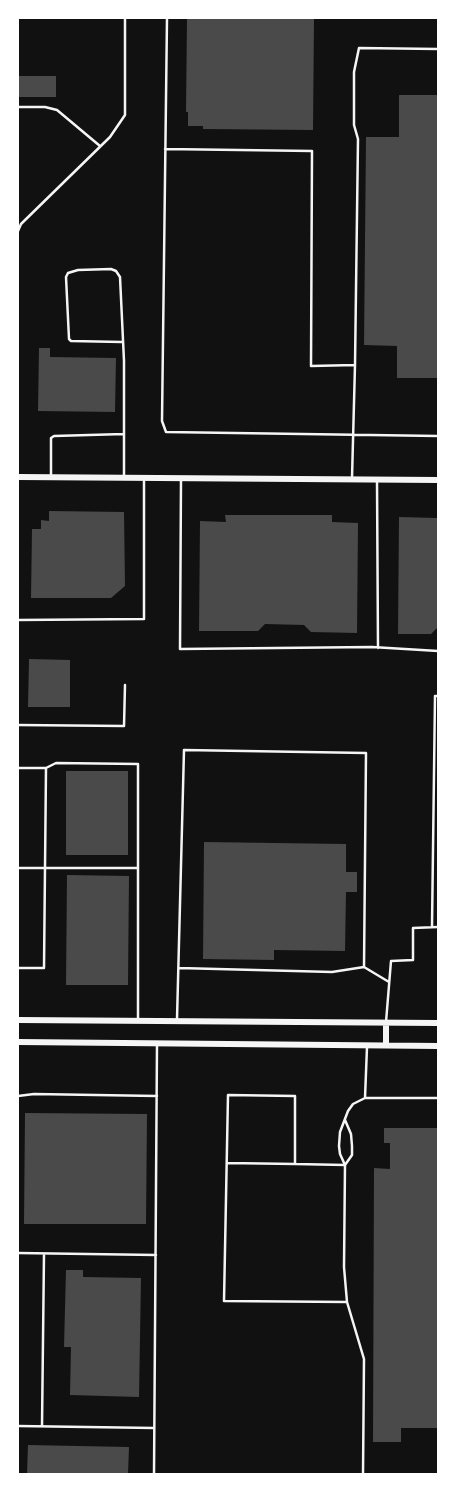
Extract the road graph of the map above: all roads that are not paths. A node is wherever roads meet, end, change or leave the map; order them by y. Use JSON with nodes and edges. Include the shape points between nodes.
{"nodes":[{"id":1,"x":125,"y":18,"type":"edge"},
{"id":2,"x":167,"y":18,"type":"edge"},
{"id":3,"x":438,"y":48,"type":"edge"},
{"id":4,"x":18,"y":107,"type":"edge"},
{"id":5,"x":101,"y":146,"type":"junction"},
{"id":6,"x":165,"y":149,"type":"junction"},
{"id":7,"x":18,"y":231,"type":"edge"},
{"id":8,"x":122,"y":342,"type":"junction"},
{"id":9,"x":355,"y":366,"type":"junction"},
{"id":10,"x":124,"y":434,"type":"junction"},
{"id":11,"x":354,"y":436,"type":"junction"},
{"id":12,"x":438,"y":436,"type":"edge"},
{"id":13,"x":18,"y":477,"type":"edge"},
{"id":14,"x":51,"y":477,"type":"junction"},
{"id":15,"x":124,"y":477,"type":"junction"},
{"id":16,"x":144,"y":478,"type":"junction"},
{"id":17,"x":181,"y":478,"type":"junction"},
{"id":18,"x":377,"y":479,"type":"junction"},
{"id":19,"x":352,"y":480,"type":"junction"},
{"id":20,"x":438,"y":480,"type":"edge"},
{"id":21,"x":18,"y":620,"type":"edge"},
{"id":22,"x":378,"y":648,"type":"junction"},
{"id":23,"x":438,"y":650,"type":"edge"},
{"id":24,"x":125,"y":685,"type":"dead end"},
{"id":25,"x":438,"y":696,"type":"edge"},
{"id":26,"x":18,"y":725,"type":"edge"},
{"id":27,"x":18,"y":768,"type":"edge"},
{"id":28,"x":46,"y":768,"type":"junction"},
{"id":29,"x":18,"y":868,"type":"edge"},
{"id":30,"x":45,"y":868,"type":"junction"},
{"id":31,"x":138,"y":868,"type":"junction"},
{"id":32,"x":432,"y":927,"type":"junction"},
{"id":33,"x":438,"y":927,"type":"edge"},
{"id":34,"x":364,"y":967,"type":"junction"},
{"id":35,"x":18,"y":968,"type":"edge"},
{"id":36,"x":179,"y":968,"type":"junction"},
{"id":37,"x":388,"y":982,"type":"junction"},
{"id":38,"x":18,"y":1020,"type":"edge"},
{"id":39,"x":138,"y":1021,"type":"junction"},
{"id":40,"x":177,"y":1021,"type":"junction"},
{"id":41,"x":386,"y":1023,"type":"junction"},
{"id":42,"x":438,"y":1023,"type":"edge"},
{"id":43,"x":18,"y":1042,"type":"edge"},
{"id":44,"x":157,"y":1042,"type":"junction"},
{"id":45,"x":367,"y":1045,"type":"junction"},
{"id":46,"x":386,"y":1045,"type":"junction"},
{"id":47,"x":438,"y":1046,"type":"edge"},
{"id":48,"x":18,"y":1096,"type":"edge"},
{"id":49,"x":157,"y":1096,"type":"junction"},
{"id":50,"x":366,"y":1098,"type":"junction"},
{"id":51,"x":438,"y":1098,"type":"edge"},
{"id":52,"x":346,"y":1120,"type":"junction"},
{"id":53,"x":227,"y":1163,"type":"junction"},
{"id":54,"x":295,"y":1164,"type":"junction"},
{"id":55,"x":345,"y":1165,"type":"junction"},
{"id":56,"x":18,"y":1253,"type":"edge"},
{"id":57,"x":44,"y":1254,"type":"junction"},
{"id":58,"x":156,"y":1254,"type":"junction"},
{"id":59,"x":347,"y":1302,"type":"junction"},
{"id":60,"x":18,"y":1426,"type":"edge"},
{"id":61,"x":42,"y":1426,"type":"junction"},
{"id":62,"x":154,"y":1428,"type":"junction"},
{"id":63,"x":154,"y":1474,"type":"edge"},
{"id":64,"x":363,"y":1474,"type":"edge"}],
"edges":[{"from":1,"to":5,"type":"lane","via":[[124,115]]},
{"from":2,"to":6,"type":"lane"},
{"from":3,"to":9,"type":"lane","via":[[359,48],[354,72],[354,125],[358,139]]},
{"from":4,"to":5,"type":"lane","via":[[57,110]]},
{"from":5,"to":7,"type":"lane","via":[[21,224]]},
{"from":6,"to":9,"type":"lane","via":[[312,151],[311,366]]},
{"from":6,"to":11,"type":"lane","via":[[162,421],[166,432]]},
{"from":8,"to":8,"type":"lane","via":[[119,273],[111,269],[78,270],[68,274],[69,340]]},
{"from":8,"to":10,"type":"lane"},
{"from":9,"to":11,"type":"lane"},
{"from":10,"to":14,"type":"lane","via":[[54,436],[51,438]]},
{"from":10,"to":15,"type":"lane"},
{"from":11,"to":12,"type":"lane"},
{"from":11,"to":19,"type":"lane"},
{"from":13,"to":14,"type":"street"},
{"from":14,"to":15,"type":"street"},
{"from":15,"to":16,"type":"street"},
{"from":16,"to":17,"type":"street"},
{"from":16,"to":21,"type":"lane","via":[[144,619]]},
{"from":17,"to":19,"type":"street"},
{"from":17,"to":22,"type":"lane","via":[[180,649]]},
{"from":18,"to":19,"type":"street"},
{"from":18,"to":20,"type":"street"},
{"from":18,"to":22,"type":"lane"},
{"from":22,"to":23,"type":"lane"},
{"from":24,"to":26,"type":"lane","via":[[124,726]]},
{"from":25,"to":32,"type":"lane","via":[[435,696]]},
{"from":27,"to":28,"type":"lane"},
{"from":28,"to":30,"type":"lane"},
{"from":28,"to":31,"type":"lane","via":[[56,763],[138,764]]},
{"from":29,"to":30,"type":"lane"},
{"from":30,"to":31,"type":"lane"},
{"from":30,"to":35,"type":"lane","via":[[44,968]]},
{"from":31,"to":39,"type":"lane"},
{"from":32,"to":33,"type":"lane"},
{"from":32,"to":37,"type":"lane","via":[[413,928],[413,960],[391,961]]},
{"from":34,"to":36,"type":"lane","via":[[332,972]]},
{"from":34,"to":36,"type":"lane","via":[[366,754],[184,750]]},
{"from":34,"to":37,"type":"lane"},
{"from":36,"to":40,"type":"lane"},
{"from":37,"to":41,"type":"lane"},
{"from":38,"to":39,"type":"street"},
{"from":39,"to":40,"type":"street"},
{"from":40,"to":41,"type":"street"},
{"from":41,"to":42,"type":"street"},
{"from":41,"to":46,"type":"street"},
{"from":43,"to":44,"type":"street"},
{"from":44,"to":45,"type":"street"},
{"from":44,"to":49,"type":"lane"},
{"from":45,"to":46,"type":"street"},
{"from":45,"to":50,"type":"lane"},
{"from":46,"to":47,"type":"street"},
{"from":48,"to":49,"type":"lane"},
{"from":49,"to":58,"type":"lane"},
{"from":50,"to":51,"type":"lane"},
{"from":50,"to":52,"type":"lane","via":[[353,1104]]},
{"from":52,"to":55,"type":"lane","via":[[340,1132],[339,1146]]},
{"from":52,"to":55,"type":"lane","via":[[351,1134],[352,1155]]},
{"from":53,"to":54,"type":"lane"},
{"from":53,"to":54,"type":"lane","via":[[228,1096],[295,1096]]},
{"from":53,"to":59,"type":"lane","via":[[224,1300]]},
{"from":54,"to":55,"type":"lane"},
{"from":55,"to":59,"type":"lane"},
{"from":56,"to":57,"type":"lane"},
{"from":57,"to":58,"type":"lane"},
{"from":57,"to":61,"type":"lane"},
{"from":58,"to":62,"type":"lane"},
{"from":59,"to":64,"type":"lane","via":[[364,1359]]},
{"from":60,"to":61,"type":"lane"},
{"from":61,"to":62,"type":"lane"},
{"from":62,"to":63,"type":"lane"}]}
